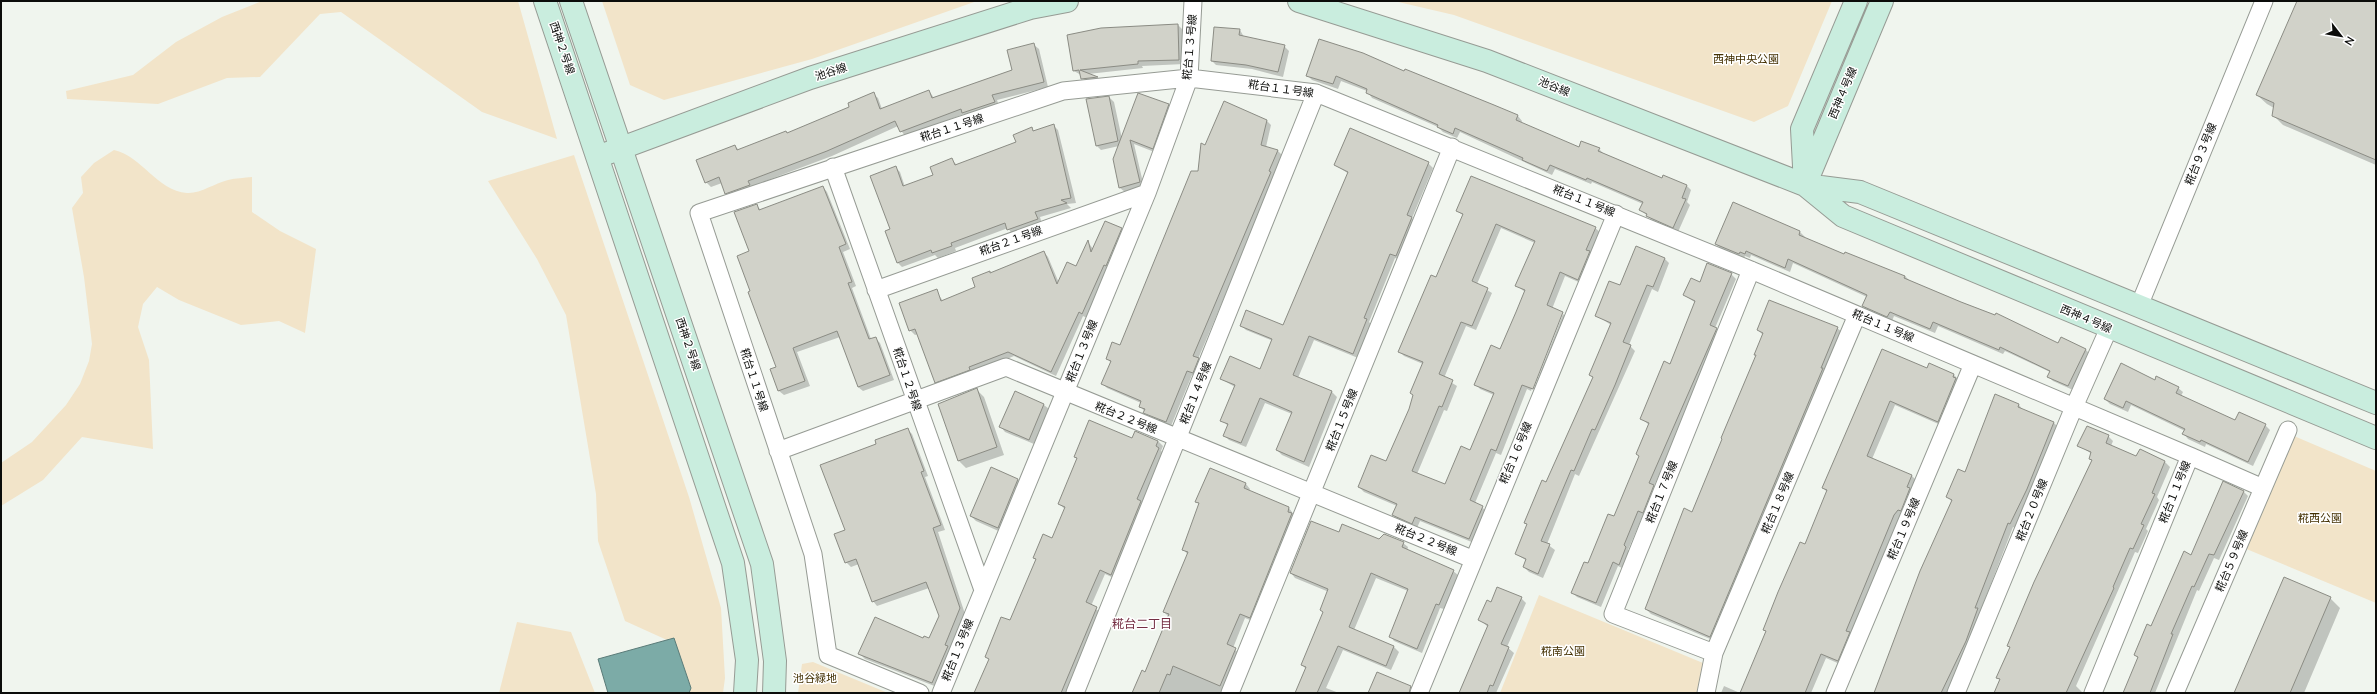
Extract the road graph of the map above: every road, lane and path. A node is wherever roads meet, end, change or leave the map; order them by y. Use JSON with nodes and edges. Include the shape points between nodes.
{"nodes":[{"id":1,"x":545,"y":1,"type":"edge"},
{"id":2,"x":571,"y":1,"type":"edge"},
{"id":3,"x":1067,"y":1,"type":"edge"},
{"id":4,"x":1194,"y":1,"type":"edge"},
{"id":5,"x":1299,"y":1,"type":"edge"},
{"id":6,"x":1856,"y":1,"type":"edge"},
{"id":7,"x":1882,"y":1,"type":"edge"},
{"id":8,"x":2264,"y":1,"type":"edge"},
{"id":9,"x":1189,"y":78,"type":"junction"},
{"id":10,"x":1316,"y":93,"type":"junction"},
{"id":11,"x":1452,"y":147,"type":"junction"},
{"id":12,"x":622,"y":148,"type":"junction"},
{"id":13,"x":599,"y":156,"type":"junction"},
{"id":14,"x":833,"y":167,"type":"junction"},
{"id":15,"x":1805,"y":185,"type":"junction"},
{"id":16,"x":1147,"y":193,"type":"junction"},
{"id":17,"x":1616,"y":214,"type":"junction"},
{"id":18,"x":1751,"y":270,"type":"junction"},
{"id":19,"x":876,"y":290,"type":"junction"},
{"id":20,"x":2139,"y":306,"type":"junction"},
{"id":21,"x":1857,"y":315,"type":"junction"},
{"id":22,"x":2109,"y":328,"type":"junction"},
{"id":23,"x":1973,"y":364,"type":"junction"},
{"id":24,"x":1065,"y":393,"type":"junction"},
{"id":25,"x":915,"y":402,"type":"junction"},
{"id":26,"x":2376,"y":404,"type":"edge"},
{"id":27,"x":2074,"y":407,"type":"junction"},
{"id":28,"x":2288,"y":430,"type":"dead end"},
{"id":29,"x":2376,"y":438,"type":"edge"},
{"id":30,"x":1178,"y":439,"type":"junction"},
{"id":31,"x":778,"y":451,"type":"junction"},
{"id":32,"x":2190,"y":456,"type":"junction"},
{"id":33,"x":2263,"y":488,"type":"junction"},
{"id":34,"x":1312,"y":494,"type":"junction"},
{"id":35,"x":1472,"y":559,"type":"junction"},
{"id":36,"x":983,"y":590,"type":"junction"},
{"id":37,"x":1714,"y":653,"type":"junction"},
{"id":38,"x":745,"y":693,"type":"edge"},
{"id":39,"x":774,"y":693,"type":"edge"},
{"id":40,"x":920,"y":693,"type":"edge"},
{"id":41,"x":941,"y":693,"type":"edge"},
{"id":42,"x":1075,"y":693,"type":"edge"},
{"id":43,"x":1230,"y":693,"type":"edge"},
{"id":44,"x":1419,"y":693,"type":"edge"},
{"id":45,"x":1706,"y":693,"type":"edge"},
{"id":46,"x":1835,"y":693,"type":"edge"},
{"id":47,"x":1956,"y":693,"type":"edge"},
{"id":48,"x":2093,"y":693,"type":"edge"},
{"id":49,"x":2175,"y":693,"type":"edge"}],
"edges":[{"from":1,"to":13,"type":"street","name":"西神２号線"},
{"from":2,"to":12,"type":"street","name":"西神２号線"},
{"from":3,"to":12,"type":"street","name":"池谷線","via":[[1030,8],[810,78]]},
{"from":4,"to":9,"type":"street","name":"糀台１３号線"},
{"from":5,"to":15,"type":"street","name":"池谷線","via":[[1487,60]]},
{"from":6,"to":15,"type":"street","via":[[1802,129]]},
{"from":7,"to":15,"type":"street","name":"西神４号線"},
{"from":8,"to":20,"type":"street","name":"糀台９３号線"},
{"from":9,"to":10,"type":"street","name":"糀台１１号線"},
{"from":9,"to":14,"type":"street","name":"糀台１１号線","via":[[1062,91]]},
{"from":9,"to":16,"type":"street","name":"糀台１３号線"},
{"from":10,"to":11,"type":"street","name":"糀台１１号線"},
{"from":10,"to":30,"type":"street","name":"糀台１４号線"},
{"from":11,"to":17,"type":"street","name":"糀台１１号線"},
{"from":11,"to":34,"type":"street","name":"糀台１５号線"},
{"from":12,"to":13,"type":"street","name":"池谷線"},
{"from":12,"to":39,"type":"street","name":"西神２号線","via":[[762,564],[775,661]]},
{"from":13,"to":38,"type":"street","name":"西神２号線","via":[[733,563],[747,660]]},
{"from":14,"to":19,"type":"street","name":"糀台１２号線"},
{"from":14,"to":31,"type":"street","name":"糀台１１号線","via":[[699,213]]},
{"from":15,"to":20,"type":"street","via":[[1860,192]]},
{"from":15,"to":22,"type":"street","name":"西神４号線","via":[[1843,216]]},
{"from":16,"to":19,"type":"street","name":"糀台２１号線"},
{"from":16,"to":24,"type":"street","name":"糀台１３号線"},
{"from":17,"to":18,"type":"street","name":"糀台１１号線"},
{"from":17,"to":35,"type":"street","name":"糀台１６号線"},
{"from":18,"to":21,"type":"street","name":"糀台１１号線"},
{"from":18,"to":37,"type":"street","name":"糀台１７号線","via":[[1613,614]]},
{"from":19,"to":25,"type":"street","name":"糀台１２号線"},
{"from":20,"to":26,"type":"street"},
{"from":21,"to":23,"type":"street","name":"糀台１１号線"},
{"from":21,"to":37,"type":"street","name":"糀台１８号線"},
{"from":22,"to":27,"type":"street","name":"糀台２０号線"},
{"from":22,"to":29,"type":"street","name":"西神４号線"},
{"from":23,"to":27,"type":"street","name":"糀台１１号線"},
{"from":23,"to":46,"type":"street","name":"糀台１９号線"},
{"from":24,"to":25,"type":"street","name":"糀台２２号線","via":[[1006,367]]},
{"from":24,"to":30,"type":"street","name":"糀台２２号線"},
{"from":24,"to":36,"type":"street","name":"糀台１３号線"},
{"from":25,"to":31,"type":"street","name":"糀台２２号線"},
{"from":25,"to":36,"type":"street","name":"糀台１２号線"},
{"from":27,"to":32,"type":"street","name":"糀台１１号線"},
{"from":27,"to":47,"type":"street","name":"糀台２０号線"},
{"from":28,"to":33,"type":"street","name":"糀台５９号線"},
{"from":30,"to":34,"type":"street","name":"糀台２２号線"},
{"from":30,"to":42,"type":"street","name":"糀台１４号線"},
{"from":31,"to":40,"type":"street","name":"糀台１１号線","via":[[813,554],[828,655]]},
{"from":32,"to":33,"type":"street"},
{"from":32,"to":48,"type":"street","name":"糀台１１号線"},
{"from":33,"to":49,"type":"street","name":"糀台５９号線"},
{"from":34,"to":35,"type":"street","name":"糀台２２号線"},
{"from":34,"to":43,"type":"street","name":"糀台１５号線"},
{"from":35,"to":44,"type":"street","name":"糀台１６号線"},
{"from":36,"to":41,"type":"street","name":"糀台１３号線"},
{"from":37,"to":45,"type":"street","name":"糀台１８号線"}]}
